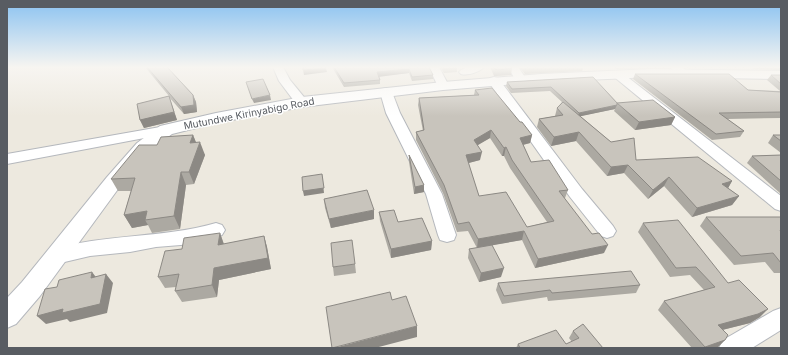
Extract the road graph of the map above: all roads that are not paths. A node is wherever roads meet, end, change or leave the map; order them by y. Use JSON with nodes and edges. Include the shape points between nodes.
{"nodes":[{"id":1,"x":287,"y":84,"type":"edge"},
{"id":2,"x":468,"y":84,"type":"edge"},
{"id":3,"x":496,"y":84,"type":"edge"},
{"id":4,"x":629,"y":84,"type":"edge"},
{"id":5,"x":443,"y":86,"type":"joint"},
{"id":6,"x":386,"y":92,"type":"junction"},
{"id":7,"x":302,"y":102,"type":"junction"},
{"id":8,"x":166,"y":130,"type":"junction"},
{"id":9,"x":7,"y":159,"type":"edge"},
{"id":10,"x":781,"y":205,"type":"edge"},
{"id":11,"x":216,"y":230,"type":"dead end"},
{"id":12,"x":607,"y":231,"type":"dead end"},
{"id":13,"x":447,"y":235,"type":"dead end"},
{"id":14,"x":56,"y":256,"type":"junction"},
{"id":15,"x":7,"y":316,"type":"edge"},
{"id":16,"x":781,"y":318,"type":"edge"},
{"id":17,"x":731,"y":348,"type":"edge"}],
"edges":[{"from":1,"to":7,"type":"street"},
{"from":2,"to":5,"type":"street","name":"Mutundwe Kirinyabigo Road"},
{"from":3,"to":12,"type":"street"},
{"from":4,"to":10,"type":"street"},
{"from":5,"to":6,"type":"street","name":"Mutundwe Kirinyabigo Road"},
{"from":6,"to":7,"type":"street","name":"Mutundwe Kirinyabigo Road"},
{"from":6,"to":13,"type":"street","via":[[393,113],[434,194]]},
{"from":7,"to":8,"type":"street","name":"Mutundwe Kirinyabigo Road"},
{"from":8,"to":9,"type":"street","name":"Mutundwe Kirinyabigo Road"},
{"from":8,"to":14,"type":"street","via":[[143,147]]},
{"from":11,"to":14,"type":"street","via":[[193,237],[90,249]]},
{"from":14,"to":15,"type":"street"},
{"from":16,"to":17,"type":"street"}]}
